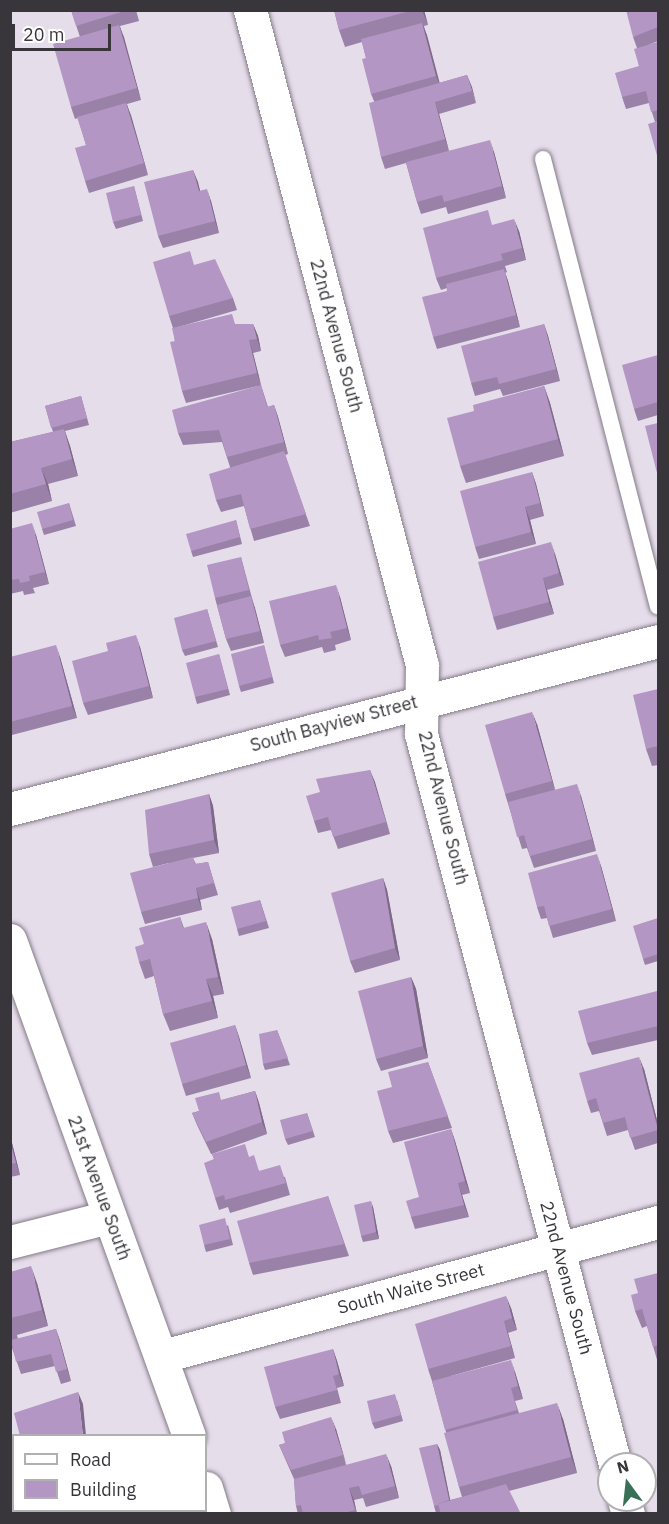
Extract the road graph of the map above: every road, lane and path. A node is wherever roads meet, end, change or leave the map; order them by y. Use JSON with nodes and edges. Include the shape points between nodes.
{"nodes":[{"id":1,"x":250,"y":10,"type":"edge"},
{"id":2,"x":543,"y":159,"type":"dead end"},
{"id":3,"x":658,"y":606,"type":"edge"},
{"id":4,"x":658,"y":641,"type":"edge"},
{"id":5,"x":423,"y":702,"type":"junction"},
{"id":6,"x":10,"y":809,"type":"edge"},
{"id":7,"x":10,"y":940,"type":"edge"},
{"id":8,"x":109,"y":1217,"type":"junction"},
{"id":9,"x":658,"y":1222,"type":"edge"},
{"id":10,"x":10,"y":1242,"type":"edge"},
{"id":11,"x":558,"y":1249,"type":"junction"},
{"id":12,"x":163,"y":1356,"type":"junction"},
{"id":13,"x":188,"y":1434,"type":"edge"},
{"id":14,"x":612,"y":1452,"type":"edge"},
{"id":15,"x":207,"y":1491,"type":"edge"},
{"id":16,"x":214,"y":1514,"type":"edge"}],
"edges":[{"from":1,"to":5,"type":"street","name":"22nd Avenue South","via":[[422,665]]},
{"from":2,"to":3,"type":"lane"},
{"from":4,"to":5,"type":"street","name":"South Bayview Street"},
{"from":5,"to":6,"type":"street","name":"South Bayview Street"},
{"from":5,"to":11,"type":"street","name":"22nd Avenue South","via":[[421,734]]},
{"from":7,"to":8,"type":"street","name":"21st Avenue South"},
{"from":8,"to":10,"type":"street"},
{"from":8,"to":12,"type":"street","name":"21st Avenue South"},
{"from":9,"to":11,"type":"street","name":"South Waite Street"},
{"from":11,"to":12,"type":"street","name":"South Waite Street"},
{"from":11,"to":14,"type":"street","name":"22nd Avenue South"},
{"from":12,"to":13,"type":"street","name":"21st Avenue South"},
{"from":15,"to":16,"type":"street"}]}
